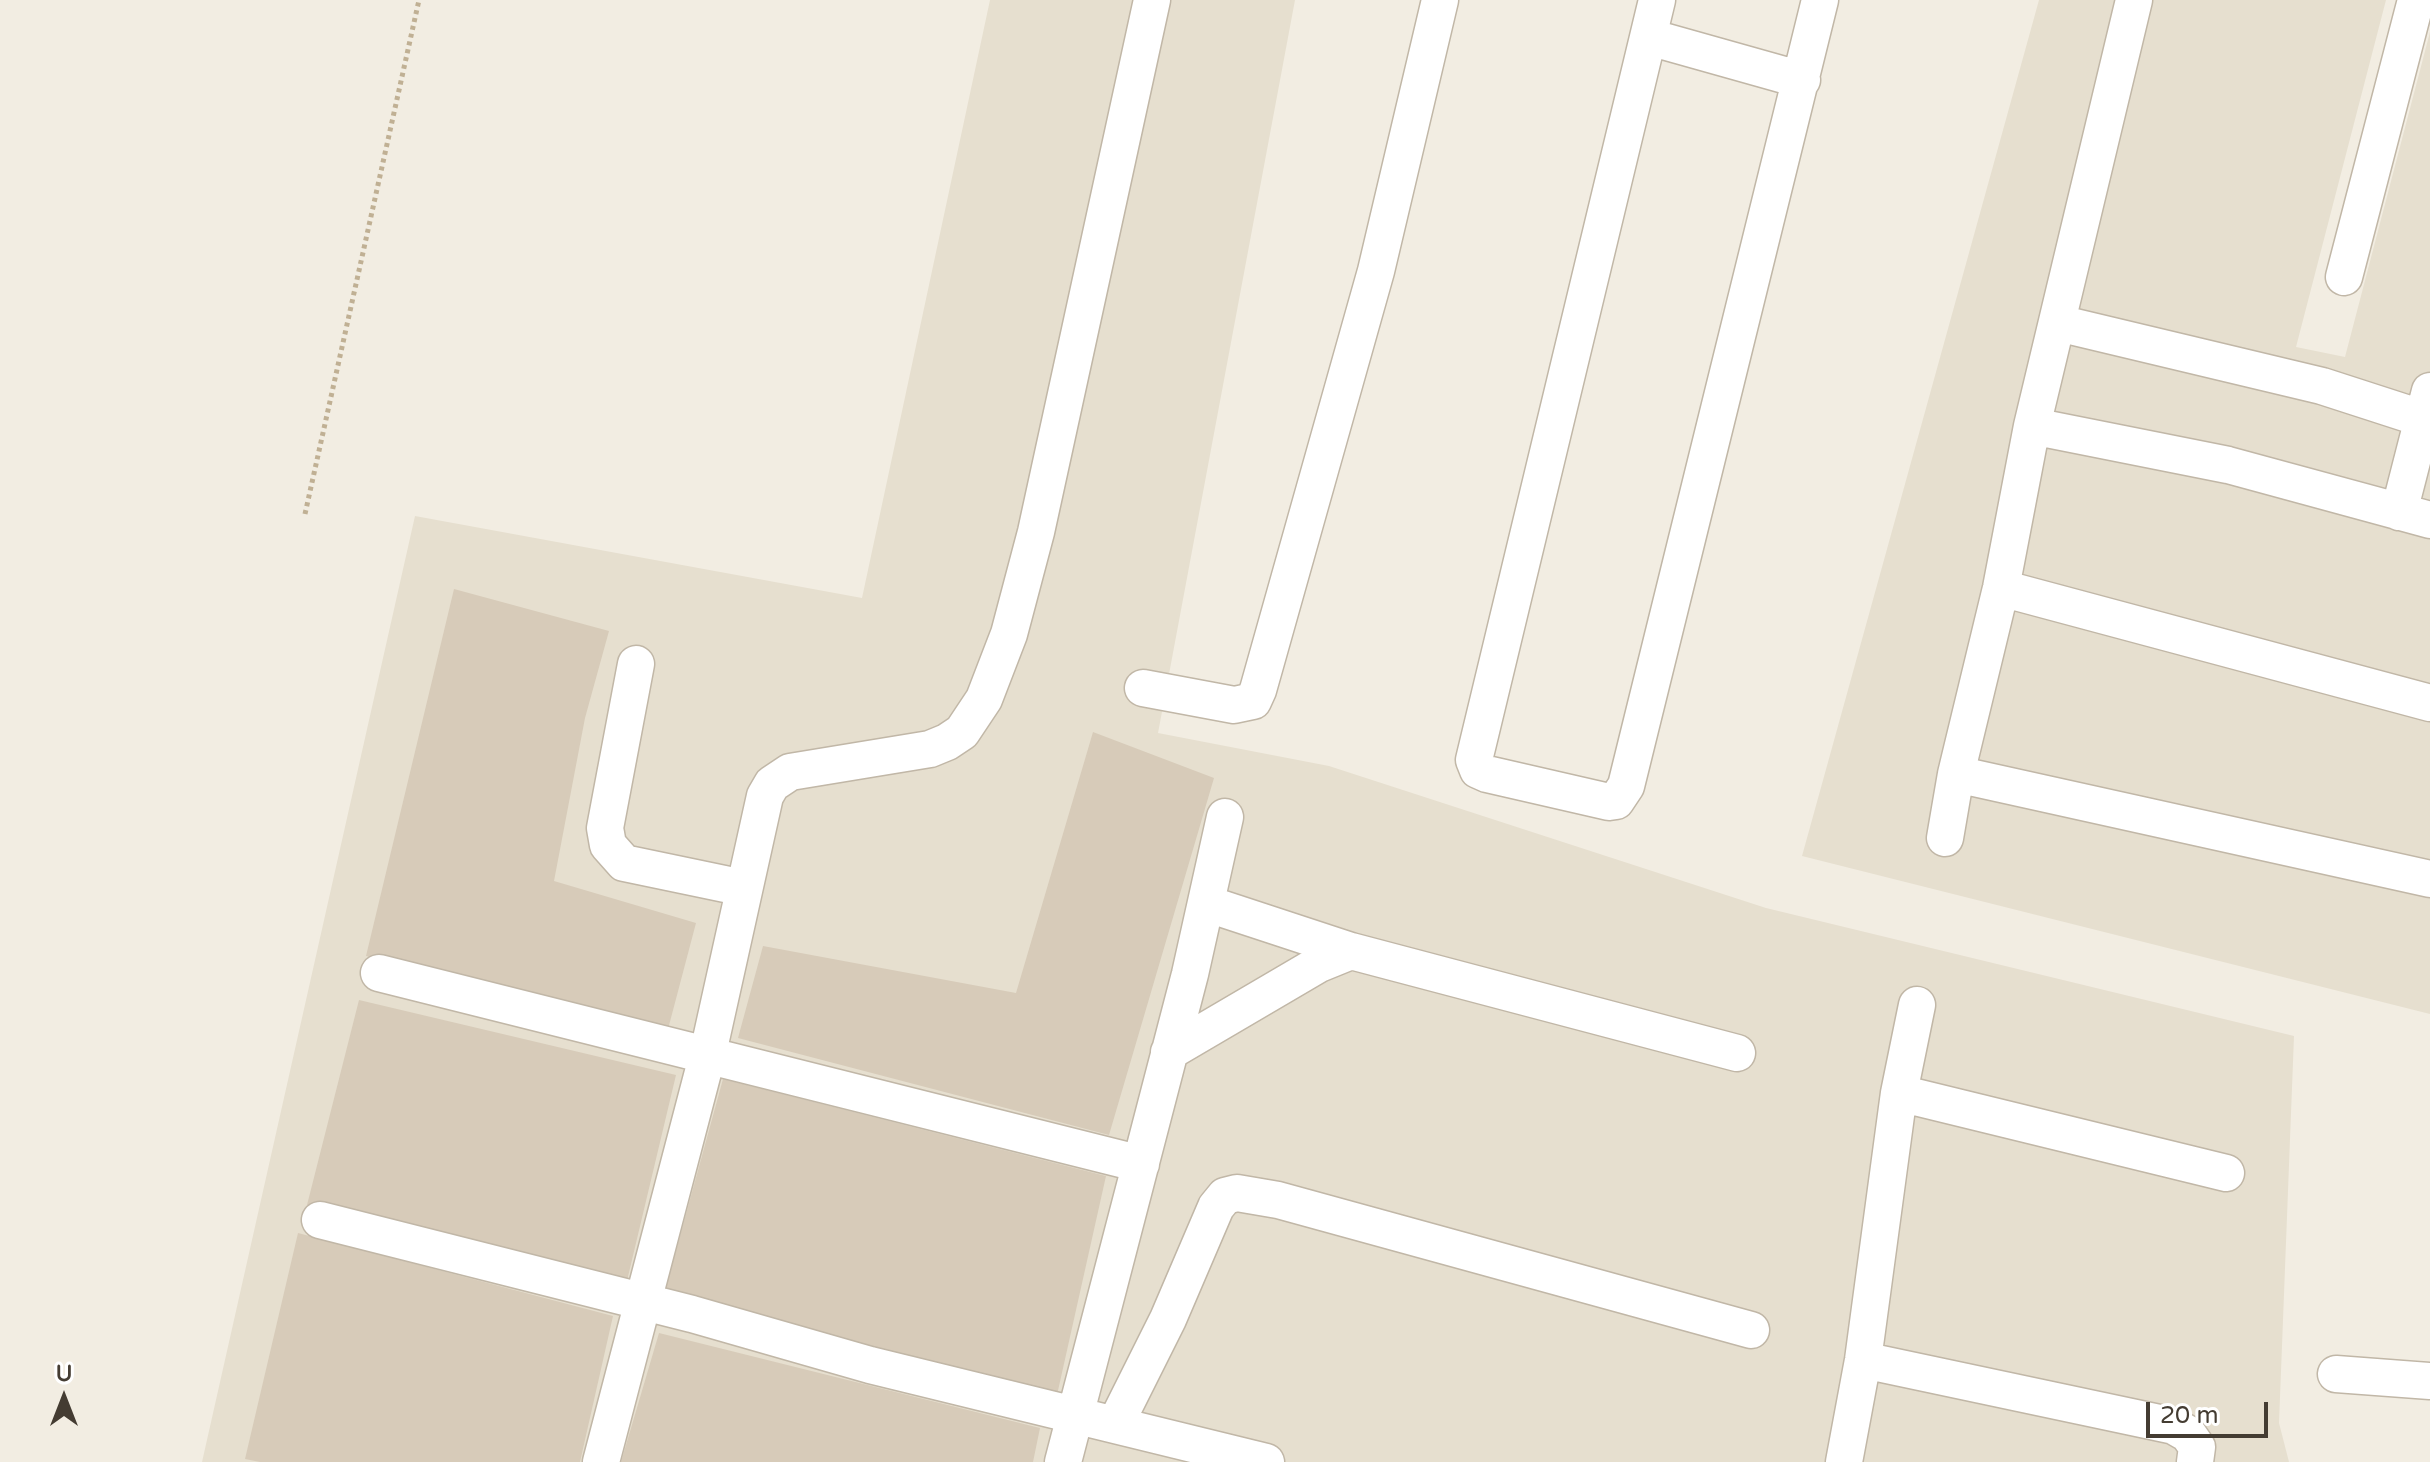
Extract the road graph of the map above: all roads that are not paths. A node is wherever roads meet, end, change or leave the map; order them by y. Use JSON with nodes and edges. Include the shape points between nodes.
{"nodes":[{"id":1,"x":1152,"y":0,"type":"edge"},
{"id":2,"x":1440,"y":0,"type":"edge"},
{"id":3,"x":1657,"y":0,"type":"edge"},
{"id":4,"x":1820,"y":0,"type":"edge"},
{"id":5,"x":2134,"y":0,"type":"edge"},
{"id":6,"x":2416,"y":0,"type":"edge"},
{"id":7,"x":1649,"y":37,"type":"junction"},
{"id":8,"x":1802,"y":80,"type":"junction"},
{"id":9,"x":2344,"y":277,"type":"dead end"},
{"id":10,"x":2058,"y":323,"type":"junction"},
{"id":11,"x":2427,"y":405,"type":"edge"},
{"id":12,"x":2032,"y":426,"type":"junction"},
{"id":13,"x":2414,"y":516,"type":"edge"},
{"id":14,"x":2001,"y":588,"type":"junction"},
{"id":15,"x":636,"y":664,"type":"dead end"},
{"id":16,"x":1143,"y":688,"type":"dead end"},
{"id":17,"x":2430,"y":703,"type":"edge"},
{"id":18,"x":1956,"y":774,"type":"junction"},
{"id":19,"x":1225,"y":817,"type":"dead end"},
{"id":20,"x":1945,"y":838,"type":"dead end"},
{"id":21,"x":2430,"y":879,"type":"edge"},
{"id":22,"x":744,"y":888,"type":"junction"},
{"id":23,"x":1208,"y":904,"type":"junction"},
{"id":24,"x":1351,"y":951,"type":"junction"},
{"id":25,"x":379,"y":973,"type":"dead end"},
{"id":26,"x":1917,"y":1005,"type":"dead end"},
{"id":27,"x":1169,"y":1052,"type":"junction"},
{"id":28,"x":708,"y":1053,"type":"junction"},
{"id":29,"x":1737,"y":1053,"type":"dead end"},
{"id":30,"x":1899,"y":1093,"type":"junction"},
{"id":31,"x":1141,"y":1164,"type":"junction"},
{"id":32,"x":2226,"y":1173,"type":"dead end"},
{"id":33,"x":320,"y":1220,"type":"dead end"},
{"id":34,"x":644,"y":1303,"type":"junction"},
{"id":35,"x":1751,"y":1330,"type":"dead end"},
{"id":36,"x":1863,"y":1360,"type":"junction"},
{"id":37,"x":2336,"y":1374,"type":"dead end"},
{"id":38,"x":2430,"y":1381,"type":"edge"},
{"id":39,"x":1074,"y":1415,"type":"junction"},
{"id":40,"x":1116,"y":1423,"type":"junction"},
{"id":41,"x":601,"y":1462,"type":"edge"},
{"id":42,"x":1063,"y":1462,"type":"edge"},
{"id":43,"x":1266,"y":1462,"type":"edge"},
{"id":44,"x":1844,"y":1462,"type":"edge"},
{"id":45,"x":2195,"y":1462,"type":"edge"}],
"edges":[{"from":1,"to":22,"type":"street","via":[[1036,532],[1009,634],[984,699],[962,732],[930,749],[781,776],[760,809]]},
{"from":2,"to":16,"type":"street","via":[[1376,271],[1258,690],[1253,701],[1234,705]]},
{"from":3,"to":7,"type":"street"},
{"from":4,"to":8,"type":"street"},
{"from":5,"to":10,"type":"street"},
{"from":6,"to":9,"type":"street"},
{"from":7,"to":8,"type":"street"},
{"from":7,"to":8,"type":"street","via":[[1474,760],[1487,774],[1609,802],[1616,801],[1626,786]]},
{"from":10,"to":11,"type":"street","via":[[2322,386]]},
{"from":10,"to":12,"type":"street"},
{"from":11,"to":13,"type":"street"},
{"from":12,"to":13,"type":"street","via":[[2228,465]]},
{"from":12,"to":14,"type":"street"},
{"from":14,"to":17,"type":"street"},
{"from":14,"to":18,"type":"street"},
{"from":15,"to":22,"type":"street","via":[[605,828],[608,845],[624,863]]},
{"from":18,"to":20,"type":"street"},
{"from":18,"to":21,"type":"street"},
{"from":19,"to":23,"type":"street"},
{"from":22,"to":28,"type":"street"},
{"from":23,"to":24,"type":"street"},
{"from":23,"to":27,"type":"street"},
{"from":24,"to":27,"type":"street","via":[[1319,964]]},
{"from":24,"to":29,"type":"street"},
{"from":25,"to":28,"type":"street"},
{"from":26,"to":30,"type":"street"},
{"from":27,"to":31,"type":"street"},
{"from":28,"to":31,"type":"street"},
{"from":28,"to":34,"type":"street"},
{"from":30,"to":32,"type":"street"},
{"from":30,"to":36,"type":"street"},
{"from":31,"to":39,"type":"street"},
{"from":33,"to":34,"type":"street"},
{"from":34,"to":39,"type":"street"},
{"from":34,"to":41,"type":"street"},
{"from":35,"to":40,"type":"street","via":[[1237,1193],[1225,1196],[1216,1207]]},
{"from":36,"to":44,"type":"street"},
{"from":36,"to":45,"type":"street","via":[[2174,1426],[2197,1447]]},
{"from":37,"to":38,"type":"street"},
{"from":39,"to":40,"type":"street"},
{"from":39,"to":42,"type":"street"},
{"from":40,"to":43,"type":"street"}]}
